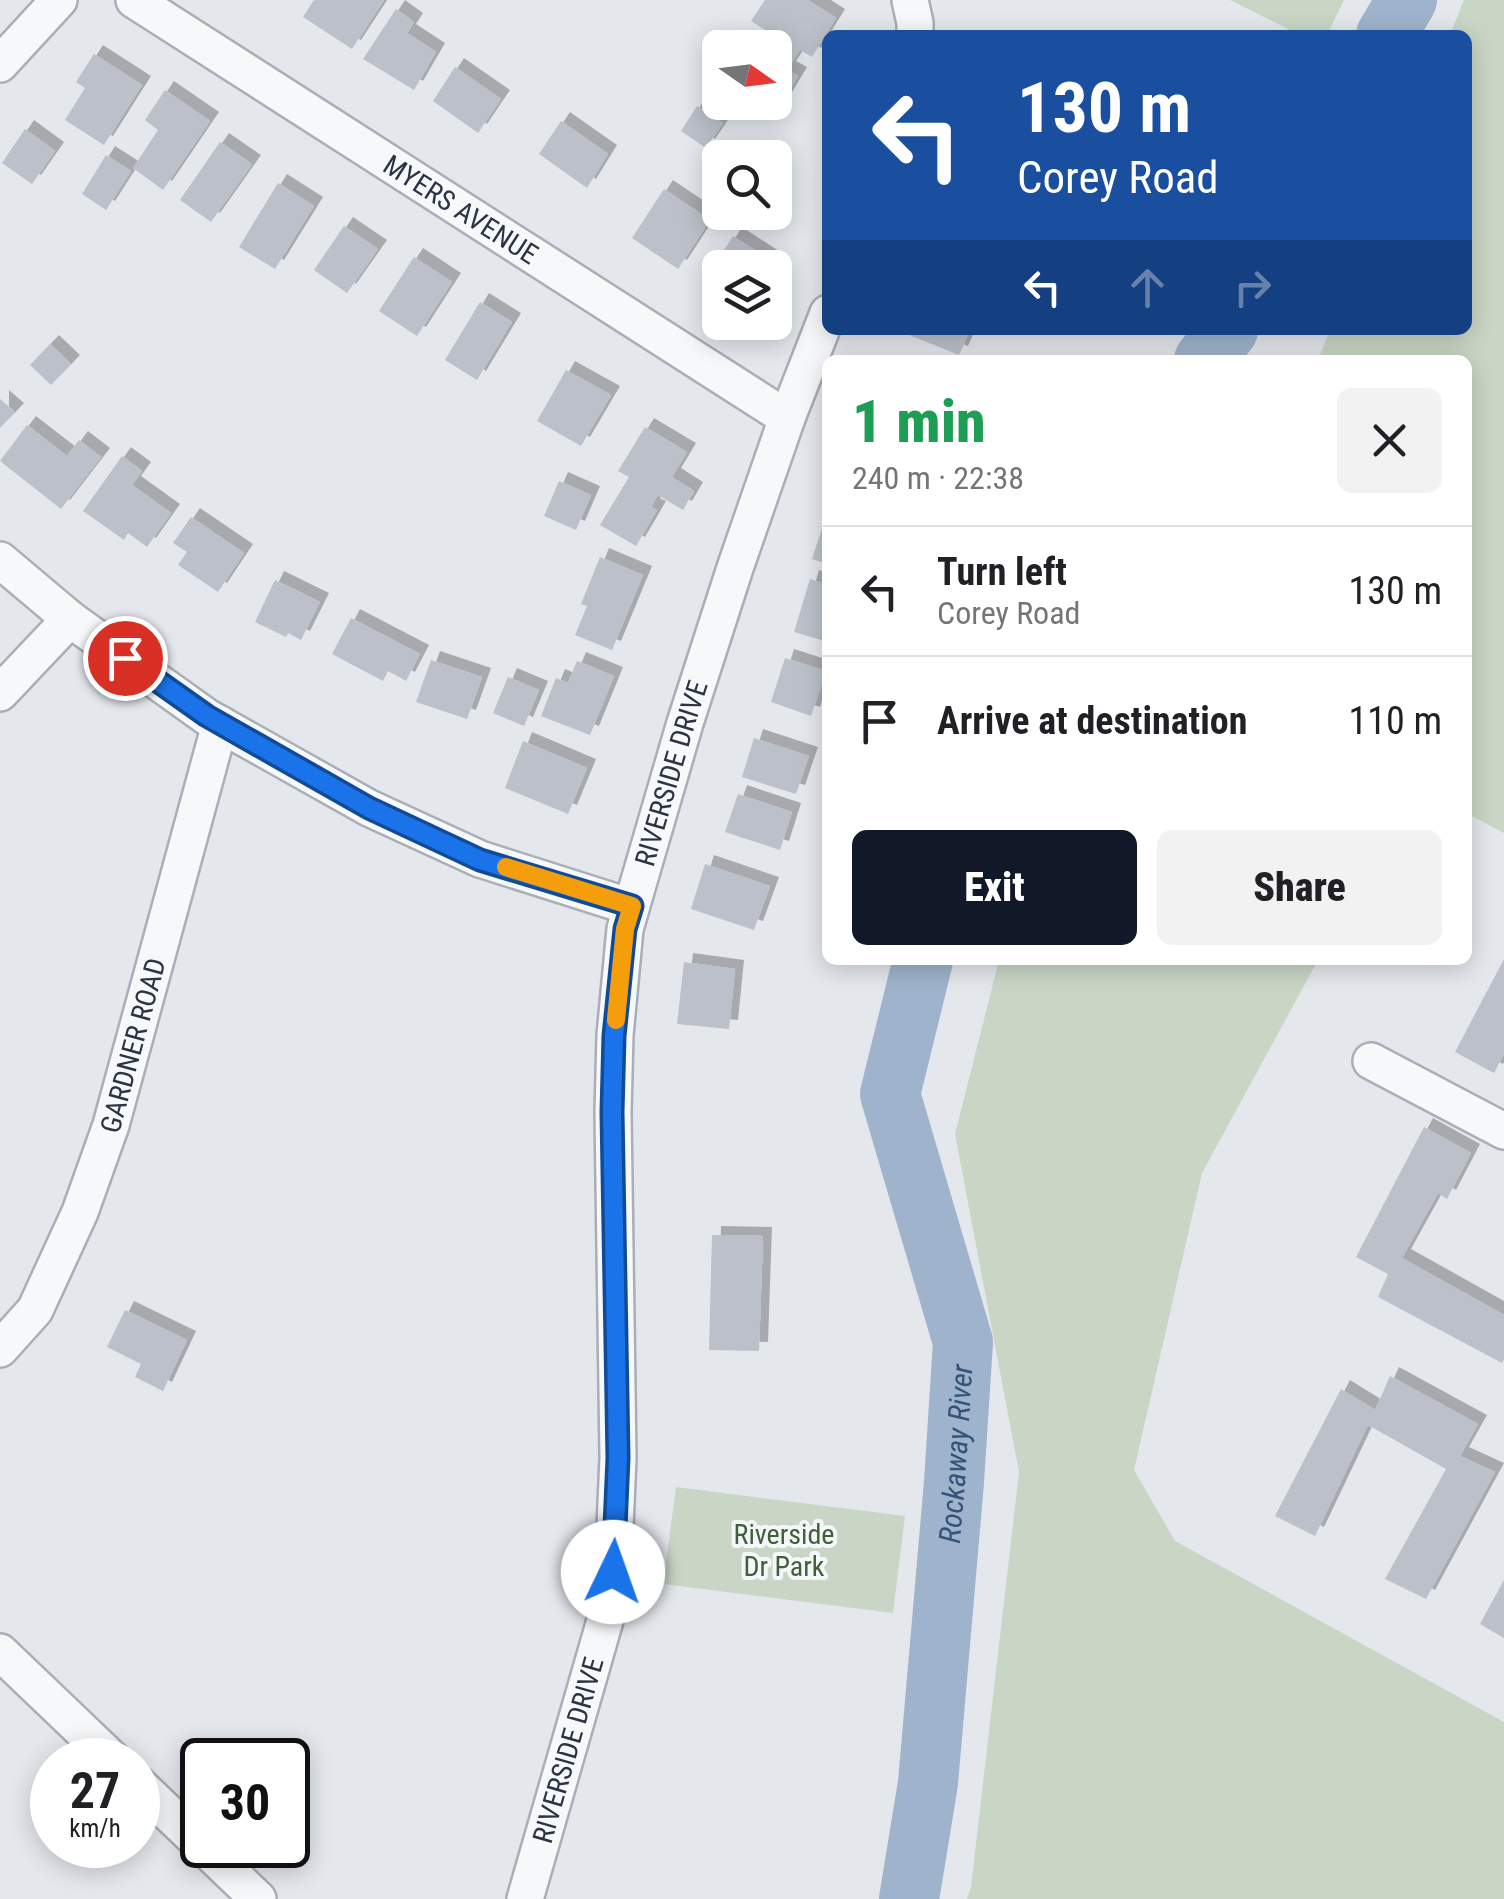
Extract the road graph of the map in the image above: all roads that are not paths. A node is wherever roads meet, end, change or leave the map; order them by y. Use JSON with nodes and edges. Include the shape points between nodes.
{"nodes":[{"id":1,"x":59,"y":0,"type":"edge"},
{"id":2,"x":134,"y":0,"type":"edge"},
{"id":3,"x":0,"y":64,"type":"edge"},
{"id":4,"x":822,"y":328,"type":"edge"},
{"id":5,"x":786,"y":418,"type":"junction"},
{"id":6,"x":0,"y":560,"type":"edge"},
{"id":7,"x":70,"y":619,"type":"junction"},
{"id":8,"x":0,"y":693,"type":"edge"},
{"id":9,"x":220,"y":724,"type":"junction"},
{"id":10,"x":632,"y":906,"type":"junction"},
{"id":11,"x":1371,"y":1060,"type":"dead end"},
{"id":12,"x":1504,"y":1132,"type":"edge"},
{"id":13,"x":0,"y":1349,"type":"edge"},
{"id":14,"x":0,"y":1652,"type":"edge"},
{"id":15,"x":90,"y":1738,"type":"edge"},
{"id":16,"x":160,"y":1805,"type":"edge"},
{"id":17,"x":258,"y":1899,"type":"edge"},
{"id":18,"x":525,"y":1899,"type":"edge"}],
"edges":[{"from":1,"to":3,"type":"street"},
{"from":2,"to":5,"type":"street","name":"MYERS AVENUE"},
{"from":4,"to":5,"type":"street","name":"RIVERSIDE DRIVE"},
{"from":5,"to":10,"type":"street","name":"RIVERSIDE DRIVE"},
{"from":6,"to":7,"type":"street"},
{"from":7,"to":8,"type":"street"},
{"from":7,"to":9,"type":"street"},
{"from":9,"to":10,"type":"street","via":[[369,808],[480,860]]},
{"from":9,"to":13,"type":"street","name":"GARDNER ROAD","via":[[111,1126],[35,1310]]},
{"from":10,"to":18,"type":"street","name":"RIVERSIDE DRIVE","via":[[614,1036],[613,1572]]},
{"from":11,"to":12,"type":"street"},
{"from":14,"to":15,"type":"street"},
{"from":16,"to":17,"type":"street"}]}
